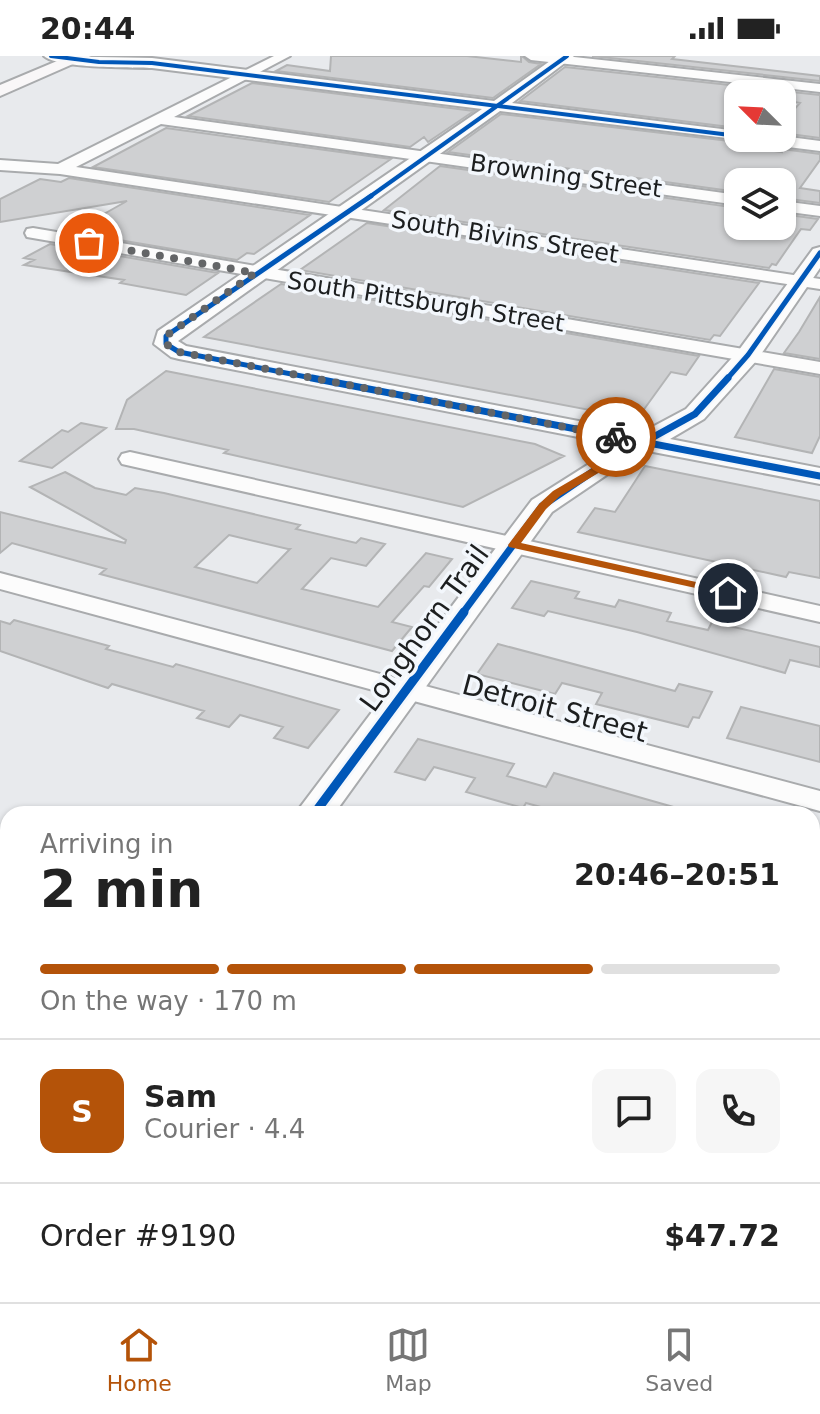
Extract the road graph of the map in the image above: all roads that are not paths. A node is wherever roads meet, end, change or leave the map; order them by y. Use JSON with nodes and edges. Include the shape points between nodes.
{"nodes":[{"id":1,"x":51,"y":56,"type":"edge"},
{"id":2,"x":284,"y":56,"type":"edge"},
{"id":3,"x":531,"y":56,"type":"edge"},
{"id":4,"x":79,"y":58,"type":"edge"},
{"id":5,"x":565,"y":58,"type":"edge"},
{"id":6,"x":246,"y":75,"type":"junction"},
{"id":7,"x":820,"y":88,"type":"edge"},
{"id":8,"x":0,"y":91,"type":"edge"},
{"id":9,"x":498,"y":106,"type":"junction"},
{"id":10,"x":157,"y":119,"type":"junction"},
{"id":11,"x":724,"y":134,"type":"edge"},
{"id":12,"x":796,"y":143,"type":"edge"},
{"id":13,"x":820,"y":146,"type":"edge"},
{"id":14,"x":427,"y":157,"type":"junction"},
{"id":15,"x":0,"y":165,"type":"edge"},
{"id":16,"x":60,"y":169,"type":"junction"},
{"id":17,"x":724,"y":198,"type":"edge"},
{"id":18,"x":796,"y":208,"type":"edge"},
{"id":19,"x":820,"y":211,"type":"edge"},
{"id":20,"x":347,"y":213,"type":"junction"},
{"id":21,"x":33,"y":233,"type":"dead end"},
{"id":22,"x":820,"y":253,"type":"edge"},
{"id":23,"x":255,"y":273,"type":"junction"},
{"id":24,"x":810,"y":282,"type":"edge"},
{"id":25,"x":748,"y":355,"type":"junction"},
{"id":26,"x":820,"y":368,"type":"edge"},
{"id":27,"x":645,"y":442,"type":"junction"},
{"id":28,"x":130,"y":459,"type":"dead end"},
{"id":29,"x":820,"y":476,"type":"edge"},
{"id":30,"x":513,"y":545,"type":"junction"},
{"id":31,"x":0,"y":581,"type":"edge"},
{"id":32,"x":820,"y":614,"type":"edge"},
{"id":33,"x":406,"y":691,"type":"junction"},
{"id":34,"x":820,"y":801,"type":"edge"},
{"id":35,"x":320,"y":806,"type":"edge"}],
"edges":[{"from":1,"to":4,"type":"street"},
{"from":2,"to":6,"type":"street"},
{"from":3,"to":5,"type":"street"},
{"from":4,"to":6,"type":"street"},
{"from":4,"to":8,"type":"main road"},
{"from":5,"to":7,"type":"street"},
{"from":5,"to":9,"type":"street"},
{"from":6,"to":9,"type":"street"},
{"from":6,"to":10,"type":"street"},
{"from":9,"to":11,"type":"street"},
{"from":9,"to":14,"type":"street"},
{"from":10,"to":14,"type":"street","name":"Browning Street"},
{"from":10,"to":16,"type":"street"},
{"from":12,"to":13,"type":"street"},
{"from":14,"to":17,"type":"street","name":"Browning Street"},
{"from":14,"to":20,"type":"street"},
{"from":15,"to":16,"type":"street","name":"South Bivins Street"},
{"from":16,"to":20,"type":"street","name":"South Bivins Street"},
{"from":18,"to":19,"type":"street"},
{"from":20,"to":23,"type":"street"},
{"from":20,"to":24,"type":"street","name":"South Bivins Street"},
{"from":21,"to":23,"type":"street","name":"South Pittsburgh Street"},
{"from":22,"to":24,"type":"street","name":"Longhorn Trail"},
{"from":23,"to":25,"type":"street","name":"South Pittsburgh Street"},
{"from":23,"to":27,"type":"street","via":[[166,336],[166,344],[179,352]]},
{"from":24,"to":25,"type":"street","name":"Longhorn Trail"},
{"from":25,"to":26,"type":"street","name":"South Pittsburgh Street"},
{"from":25,"to":27,"type":"street","name":"Longhorn Trail","via":[[695,414]]},
{"from":27,"to":29,"type":"street"},
{"from":27,"to":30,"type":"street","name":"Longhorn Trail","via":[[557,494]]},
{"from":28,"to":30,"type":"street"},
{"from":30,"to":32,"type":"street"},
{"from":30,"to":33,"type":"street","name":"Longhorn Trail"},
{"from":31,"to":33,"type":"street","name":"Detroit Street"},
{"from":33,"to":34,"type":"street","name":"Detroit Street"},
{"from":33,"to":35,"type":"street","name":"Longhorn Trail"}]}
